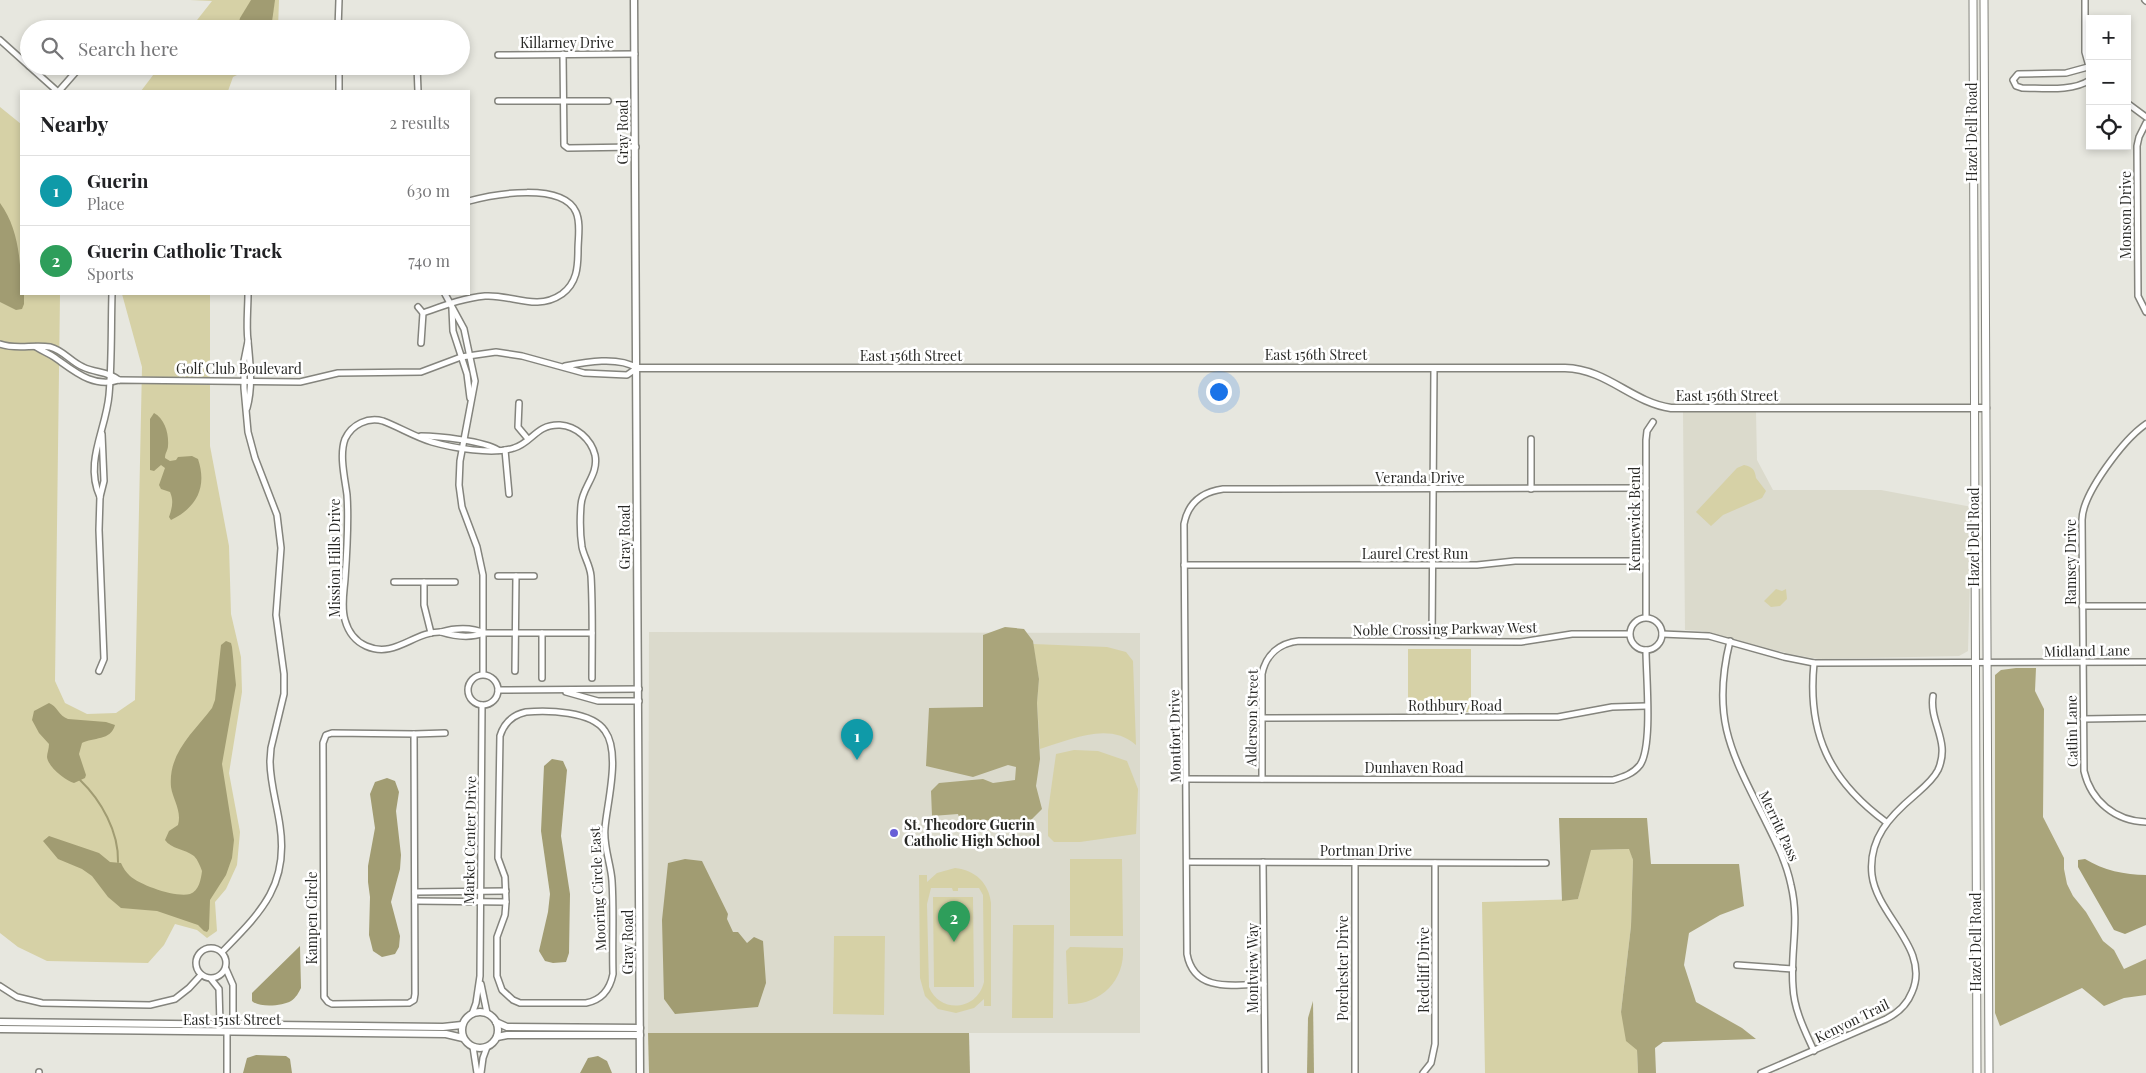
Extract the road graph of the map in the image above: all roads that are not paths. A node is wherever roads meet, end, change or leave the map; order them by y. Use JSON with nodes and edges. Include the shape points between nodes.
{"nodes":[{"id":1,"x":339,"y":0,"type":"edge"},
{"id":2,"x":634,"y":0,"type":"edge"},
{"id":3,"x":1973,"y":0,"type":"edge"},
{"id":4,"x":1984,"y":0,"type":"edge"},
{"id":5,"x":2085,"y":0,"type":"edge"},
{"id":6,"x":338,"y":20,"type":"edge"},
{"id":7,"x":0,"y":40,"type":"edge"},
{"id":8,"x":563,"y":54,"type":"junction"},
{"id":9,"x":635,"y":54,"type":"junction"},
{"id":10,"x":498,"y":55,"type":"dead end"},
{"id":11,"x":20,"y":58,"type":"edge"},
{"id":12,"x":2088,"y":60,"type":"edge"},
{"id":13,"x":2086,"y":69,"type":"edge"},
{"id":14,"x":39,"y":75,"type":"edge"},
{"id":15,"x":73,"y":75,"type":"edge"},
{"id":16,"x":339,"y":75,"type":"edge"},
{"id":17,"x":417,"y":75,"type":"edge"},
{"id":18,"x":2086,"y":82,"type":"edge"},
{"id":19,"x":57,"y":90,"type":"edge"},
{"id":20,"x":59,"y":90,"type":"edge"},
{"id":21,"x":339,"y":90,"type":"edge"},
{"id":22,"x":418,"y":90,"type":"edge"},
{"id":23,"x":498,"y":101,"type":"dead end"},
{"id":24,"x":563,"y":101,"type":"junction"},
{"id":25,"x":608,"y":101,"type":"dead end"},
{"id":26,"x":2130,"y":105,"type":"edge"},
{"id":27,"x":2146,"y":117,"type":"edge"},
{"id":28,"x":2146,"y":123,"type":"edge"},
{"id":29,"x":636,"y":147,"type":"junction"},
{"id":30,"x":470,"y":200,"type":"edge"},
{"id":31,"x":112,"y":295,"type":"edge"},
{"id":32,"x":248,"y":295,"type":"edge"},
{"id":33,"x":446,"y":295,"type":"edge"},
{"id":34,"x":450,"y":303,"type":"junction"},
{"id":35,"x":418,"y":307,"type":"dead end"},
{"id":36,"x":2144,"y":310,"type":"edge"},
{"id":37,"x":423,"y":313,"type":"junction"},
{"id":38,"x":465,"y":334,"type":"junction"},
{"id":39,"x":455,"y":336,"type":"junction"},
{"id":40,"x":248,"y":341,"type":"junction"},
{"id":41,"x":422,"y":343,"type":"dead end"},
{"id":42,"x":0,"y":344,"type":"edge"},
{"id":43,"x":36,"y":347,"type":"junction"},
{"id":44,"x":470,"y":355,"type":"junction"},
{"id":45,"x":461,"y":357,"type":"junction"},
{"id":46,"x":72,"y":361,"type":"junction"},
{"id":47,"x":67,"y":366,"type":"junction"},
{"id":48,"x":565,"y":366,"type":"junction"},
{"id":49,"x":637,"y":368,"type":"junction"},
{"id":50,"x":1434,"y":368,"type":"junction"},
{"id":51,"x":111,"y":374,"type":"junction"},
{"id":52,"x":119,"y":380,"type":"junction"},
{"id":53,"x":244,"y":381,"type":"junction"},
{"id":54,"x":250,"y":381,"type":"junction"},
{"id":55,"x":110,"y":383,"type":"junction"},
{"id":56,"x":470,"y":399,"type":"junction"},
{"id":57,"x":519,"y":402,"type":"dead end"},
{"id":58,"x":1974,"y":408,"type":"junction"},
{"id":59,"x":1986,"y":408,"type":"junction"},
{"id":60,"x":247,"y":411,"type":"junction"},
{"id":61,"x":1653,"y":422,"type":"dead end"},
{"id":62,"x":2146,"y":424,"type":"edge"},
{"id":63,"x":102,"y":434,"type":"junction"},
{"id":64,"x":421,"y":436,"type":"junction"},
{"id":65,"x":528,"y":439,"type":"junction"},
{"id":66,"x":1531,"y":439,"type":"dead end"},
{"id":67,"x":464,"y":441,"type":"junction"},
{"id":68,"x":462,"y":447,"type":"junction"},
{"id":69,"x":498,"y":450,"type":"junction"},
{"id":70,"x":505,"y":450,"type":"junction"},
{"id":71,"x":1646,"y":488,"type":"junction"},
{"id":72,"x":1432,"y":489,"type":"junction"},
{"id":73,"x":1531,"y":489,"type":"junction"},
{"id":74,"x":509,"y":494,"type":"dead end"},
{"id":75,"x":100,"y":497,"type":"junction"},
{"id":76,"x":1196,"y":500,"type":"joint"},
{"id":77,"x":1646,"y":561,"type":"junction"},
{"id":78,"x":1184,"y":565,"type":"junction"},
{"id":79,"x":1432,"y":565,"type":"junction"},
{"id":80,"x":498,"y":576,"type":"dead end"},
{"id":81,"x":516,"y":576,"type":"junction"},
{"id":82,"x":534,"y":576,"type":"dead end"},
{"id":83,"x":394,"y":582,"type":"dead end"},
{"id":84,"x":424,"y":582,"type":"junction"},
{"id":85,"x":455,"y":582,"type":"dead end"},
{"id":86,"x":2082,"y":606,"type":"junction"},
{"id":87,"x":2146,"y":606,"type":"edge"},
{"id":88,"x":1646,"y":617,"type":"junction"},
{"id":89,"x":431,"y":633,"type":"junction"},
{"id":90,"x":484,"y":633,"type":"junction"},
{"id":91,"x":515,"y":633,"type":"junction"},
{"id":92,"x":542,"y":633,"type":"junction"},
{"id":93,"x":592,"y":633,"type":"junction"},
{"id":94,"x":1629,"y":634,"type":"junction"},
{"id":95,"x":1662,"y":634,"type":"junction"},
{"id":96,"x":1432,"y":641,"type":"junction"},
{"id":97,"x":1291,"y":642,"type":"joint"},
{"id":98,"x":1730,"y":642,"type":"junction"},
{"id":99,"x":1646,"y":650,"type":"junction"},
{"id":100,"x":2146,"y":662,"type":"edge"},
{"id":101,"x":1814,"y":663,"type":"junction"},
{"id":102,"x":1981,"y":663,"type":"junction"},
{"id":103,"x":2082,"y":663,"type":"junction"},
{"id":104,"x":100,"y":671,"type":"dead end"},
{"id":105,"x":515,"y":671,"type":"dead end"},
{"id":106,"x":483,"y":674,"type":"junction"},
{"id":107,"x":542,"y":678,"type":"dead end"},
{"id":108,"x":592,"y":678,"type":"dead end"},
{"id":109,"x":639,"y":689,"type":"junction"},
{"id":110,"x":498,"y":690,"type":"junction"},
{"id":111,"x":560,"y":691,"type":"junction"},
{"id":112,"x":1933,"y":696,"type":"dead end"},
{"id":113,"x":639,"y":701,"type":"junction"},
{"id":114,"x":482,"y":705,"type":"junction"},
{"id":115,"x":1646,"y":706,"type":"junction"},
{"id":116,"x":1262,"y":718,"type":"junction"},
{"id":117,"x":2146,"y":718,"type":"edge"},
{"id":118,"x":2083,"y":719,"type":"junction"},
{"id":119,"x":445,"y":733,"type":"dead end"},
{"id":120,"x":414,"y":734,"type":"junction"},
{"id":121,"x":1186,"y":779,"type":"junction"},
{"id":122,"x":1262,"y":779,"type":"junction"},
{"id":123,"x":1886,"y":822,"type":"junction"},
{"id":124,"x":2146,"y":822,"type":"edge"},
{"id":125,"x":1187,"y":862,"type":"junction"},
{"id":126,"x":1263,"y":862,"type":"junction"},
{"id":127,"x":1355,"y":862,"type":"junction"},
{"id":128,"x":1546,"y":862,"type":"dead end"},
{"id":129,"x":1435,"y":863,"type":"junction"},
{"id":130,"x":481,"y":891,"type":"junction"},
{"id":131,"x":506,"y":891,"type":"junction"},
{"id":132,"x":415,"y":892,"type":"junction"},
{"id":133,"x":415,"y":901,"type":"junction"},
{"id":134,"x":481,"y":901,"type":"junction"},
{"id":135,"x":506,"y":902,"type":"junction"},
{"id":136,"x":222,"y":952,"type":"junction"},
{"id":137,"x":1738,"y":965,"type":"dead end"},
{"id":138,"x":226,"y":969,"type":"junction"},
{"id":139,"x":1793,"y":970,"type":"junction"},
{"id":140,"x":202,"y":975,"type":"junction"},
{"id":141,"x":480,"y":976,"type":"junction"},
{"id":142,"x":211,"y":979,"type":"junction"},
{"id":143,"x":1264,"y":984,"type":"junction"},
{"id":144,"x":0,"y":986,"type":"edge"},
{"id":145,"x":487,"y":1013,"type":"junction"},
{"id":146,"x":472,"y":1014,"type":"junction"},
{"id":147,"x":0,"y":1022,"type":"edge"},
{"id":148,"x":496,"y":1022,"type":"junction"},
{"id":149,"x":220,"y":1024,"type":"junction"},
{"id":150,"x":234,"y":1024,"type":"junction"},
{"id":151,"x":462,"y":1025,"type":"junction"},
{"id":152,"x":0,"y":1029,"type":"edge"},
{"id":153,"x":226,"y":1032,"type":"junction"},
{"id":154,"x":640,"y":1032,"type":"junction"},
{"id":155,"x":463,"y":1038,"type":"junction"},
{"id":156,"x":497,"y":1038,"type":"junction"},
{"id":157,"x":487,"y":1047,"type":"junction"},
{"id":158,"x":472,"y":1048,"type":"junction"},
{"id":159,"x":1814,"y":1051,"type":"junction"},
{"id":160,"x":227,"y":1073,"type":"edge"},
{"id":161,"x":477,"y":1073,"type":"edge"},
{"id":162,"x":481,"y":1073,"type":"edge"},
{"id":163,"x":640,"y":1073,"type":"edge"},
{"id":164,"x":1265,"y":1073,"type":"edge"},
{"id":165,"x":1355,"y":1073,"type":"edge"},
{"id":166,"x":1423,"y":1073,"type":"edge"},
{"id":167,"x":1761,"y":1073,"type":"edge"},
{"id":168,"x":1977,"y":1073,"type":"edge"},
{"id":169,"x":1988,"y":1073,"type":"edge"}],
"edges":[{"from":1,"to":6,"type":"street"},
{"from":2,"to":9,"type":"street","name":"Gray Road"},
{"from":3,"to":58,"type":"main road","name":"Hazel Dell Road"},
{"from":4,"to":59,"type":"main road","name":"Hazel Dell Road"},
{"from":5,"to":12,"type":"street"},
{"from":7,"to":11,"type":"street"},
{"from":8,"to":9,"type":"street","name":"Killarney Drive"},
{"from":8,"to":10,"type":"street","name":"Killarney Drive"},
{"from":8,"to":24,"type":"street"},
{"from":9,"to":29,"type":"street","name":"Gray Road"},
{"from":13,"to":18,"type":"street","via":[[2066,73],[2018,74],[2013,80],[2022,88],[2070,87]]},
{"from":14,"to":19,"type":"street"},
{"from":15,"to":20,"type":"street"},
{"from":16,"to":21,"type":"street"},
{"from":17,"to":22,"type":"street"},
{"from":23,"to":24,"type":"street"},
{"from":24,"to":25,"type":"street"},
{"from":24,"to":29,"type":"street","via":[[565,147]]},
{"from":26,"to":27,"type":"street"},
{"from":28,"to":36,"type":"street","name":"Monson Drive","via":[[2137,146],[2138,293]]},
{"from":29,"to":49,"type":"street","name":"Gray Road"},
{"from":30,"to":34,"type":"street","via":[[505,194],[534,194],[553,196],[567,202],[576,212],[578,222],[576,276],[570,287],[549,300],[533,303],[485,296]]},
{"from":31,"to":51,"type":"street"},
{"from":32,"to":40,"type":"street"},
{"from":33,"to":34,"type":"street"},
{"from":34,"to":37,"type":"street"},
{"from":34,"to":38,"type":"street"},
{"from":34,"to":39,"type":"street"},
{"from":35,"to":37,"type":"street"},
{"from":37,"to":41,"type":"street"},
{"from":38,"to":39,"type":"street"},
{"from":38,"to":44,"type":"street"},
{"from":39,"to":45,"type":"street"},
{"from":40,"to":53,"type":"street"},
{"from":40,"to":54,"type":"street"},
{"from":42,"to":43,"type":"street"},
{"from":43,"to":46,"type":"street","via":[[55,349]]},
{"from":43,"to":47,"type":"street"},
{"from":44,"to":45,"type":"street","name":"Golf Club Boulevard"},
{"from":44,"to":48,"type":"street","name":"Golf Club Boulevard","via":[[506,353]]},
{"from":44,"to":56,"type":"street","via":[[475,380]]},
{"from":45,"to":54,"type":"street","name":"Golf Club Boulevard","via":[[409,373],[338,373],[300,382]]},
{"from":45,"to":56,"type":"street"},
{"from":46,"to":47,"type":"street"},
{"from":46,"to":51,"type":"street","via":[[90,370]]},
{"from":47,"to":55,"type":"street","via":[[81,376]]},
{"from":48,"to":49,"type":"street","name":"Golf Club Boulevard","via":[[627,362]]},
{"from":48,"to":49,"type":"street","name":"Golf Club Boulevard","via":[[614,375],[627,375]]},
{"from":49,"to":50,"type":"street","name":"East 156th Street"},
{"from":49,"to":109,"type":"street","name":"Gray Road"},
{"from":50,"to":58,"type":"street","name":"East 156th Street","via":[[1578,369],[1605,377],[1647,402],[1677,409]]},
{"from":50,"to":72,"type":"street"},
{"from":51,"to":52,"type":"street"},
{"from":51,"to":55,"type":"street"},
{"from":52,"to":53,"type":"street","name":"Golf Club Boulevard"},
{"from":52,"to":55,"type":"street","name":"Golf Club Boulevard"},
{"from":53,"to":54,"type":"street","name":"Golf Club Boulevard"},
{"from":53,"to":60,"type":"street"},
{"from":54,"to":60,"type":"street"},
{"from":55,"to":63,"type":"street"},
{"from":56,"to":67,"type":"street"},
{"from":57,"to":65,"type":"street","via":[[518,424]]},
{"from":58,"to":59,"type":"street","name":"East 156th Street"},
{"from":58,"to":102,"type":"main road","name":"Hazel Dell Road"},
{"from":59,"to":102,"type":"main road","name":"Hazel Dell Road"},
{"from":60,"to":136,"type":"street","via":[[249,439],[277,515],[282,548],[276,615],[285,687],[271,748],[270,768],[282,852],[276,880],[264,906]]},
{"from":61,"to":71,"type":"street","name":"Kennewick Bend","via":[[1646,440]]},
{"from":62,"to":86,"type":"street","name":"Ramsey Drive","via":[[2129,440],[2085,502],[2082,514]]},
{"from":63,"to":75,"type":"street","via":[[104,481]]},
{"from":63,"to":75,"type":"street","via":[[95,450],[95,482]]},
{"from":64,"to":67,"type":"street","name":"Mission Hills Drive"},
{"from":64,"to":68,"type":"street","name":"Mission Hills Drive","via":[[432,442]]},
{"from":64,"to":89,"type":"street","name":"Mission Hills Drive","via":[[375,419],[359,424],[346,438],[343,449],[348,522],[343,613],[355,638],[374,649],[398,648]]},
{"from":65,"to":70,"type":"street","via":[[516,448]]},
{"from":65,"to":93,"type":"street","via":[[546,427],[565,426],[582,434],[593,450],[595,470],[581,505],[582,545],[591,574]]},
{"from":66,"to":73,"type":"street"},
{"from":67,"to":68,"type":"street"},
{"from":67,"to":69,"type":"street","name":"Mission Hills Drive"},
{"from":68,"to":69,"type":"street","name":"Mission Hills Drive"},
{"from":68,"to":90,"type":"street","via":[[459,491],[482,563]]},
{"from":69,"to":70,"type":"street"},
{"from":70,"to":74,"type":"street"},
{"from":71,"to":73,"type":"street","name":"Veranda Drive"},
{"from":71,"to":77,"type":"street","name":"Kennewick Bend"},
{"from":72,"to":73,"type":"street","name":"Veranda Drive"},
{"from":72,"to":76,"type":"street","name":"Veranda Drive","via":[[1223,489],[1205,493]]},
{"from":72,"to":79,"type":"street"},
{"from":75,"to":104,"type":"street","via":[[104,659]]},
{"from":76,"to":78,"type":"street","name":"Montfort Drive","via":[[1189,508],[1184,524]]},
{"from":77,"to":79,"type":"street","name":"Laurel Crest Run"},
{"from":77,"to":88,"type":"street","name":"Kennewick Bend"},
{"from":78,"to":79,"type":"street","name":"Laurel Crest Run"},
{"from":78,"to":121,"type":"street","name":"Montfort Drive"},
{"from":79,"to":96,"type":"street"},
{"from":80,"to":81,"type":"street"},
{"from":81,"to":82,"type":"street"},
{"from":81,"to":91,"type":"street"},
{"from":83,"to":84,"type":"street"},
{"from":84,"to":85,"type":"street"},
{"from":84,"to":89,"type":"street","via":[[424,605]]},
{"from":86,"to":87,"type":"street"},
{"from":86,"to":103,"type":"street","name":"Ramsey Drive"},
{"from":88,"to":94,"type":"street","via":[[1634,622]]},
{"from":88,"to":95,"type":"street","via":[[1656,621]]},
{"from":89,"to":90,"type":"street","name":"Mission Hills Drive","via":[[456,629],[477,629]]},
{"from":90,"to":91,"type":"street","name":"Mission Hills Drive"},
{"from":90,"to":106,"type":"street"},
{"from":91,"to":92,"type":"street","name":"Mission Hills Drive"},
{"from":91,"to":105,"type":"street"},
{"from":92,"to":93,"type":"street","name":"Mission Hills Drive"},
{"from":92,"to":107,"type":"street"},
{"from":93,"to":108,"type":"street"},
{"from":94,"to":96,"type":"street","name":"Noble Crossing Parkway West","via":[[1572,634],[1521,642]]},
{"from":94,"to":99,"type":"street","via":[[1633,644]]},
{"from":95,"to":98,"type":"street","name":"Midland Lane","via":[[1695,634]]},
{"from":95,"to":99,"type":"street","via":[[1659,644]]},
{"from":96,"to":97,"type":"street","name":"Noble Crossing Parkway West"},
{"from":97,"to":116,"type":"street","name":"Alderson Street","via":[[1276,649],[1265,662]]},
{"from":98,"to":101,"type":"street","name":"Midland Lane"},
{"from":98,"to":139,"type":"street","name":"Merritt Pass","via":[[1722,689],[1725,724],[1733,756],[1780,848],[1789,874],[1796,913]]},
{"from":99,"to":115,"type":"street"},
{"from":100,"to":103,"type":"street","name":"Midland Lane"},
{"from":101,"to":102,"type":"street","name":"Midland Lane"},
{"from":101,"to":123,"type":"street","via":[[1814,715],[1826,753],[1836,773],[1851,791]]},
{"from":102,"to":103,"type":"street","name":"Midland Lane"},
{"from":102,"to":168,"type":"main road","name":"Hazel Dell Road"},
{"from":102,"to":169,"type":"main road","name":"Hazel Dell Road"},
{"from":103,"to":118,"type":"street","name":"Catlin Lane"},
{"from":106,"to":110,"type":"street","via":[[494,679]]},
{"from":106,"to":114,"type":"street","via":[[473,678],[468,689],[472,700]]},
{"from":109,"to":111,"type":"street"},
{"from":109,"to":113,"type":"street","name":"Gray Road"},
{"from":110,"to":111,"type":"street"},
{"from":110,"to":114,"type":"street","via":[[492,702]]},
{"from":111,"to":113,"type":"street","via":[[598,701]]},
{"from":112,"to":123,"type":"street","via":[[1932,712],[1942,744],[1938,770],[1928,784]]},
{"from":113,"to":154,"type":"street","name":"Gray Road"},
{"from":114,"to":130,"type":"street","name":"Market Center Drive"},
{"from":115,"to":116,"type":"street","name":"Rothbury Road","via":[[1612,707],[1558,717]]},
{"from":115,"to":122,"type":"street","name":"Dunhaven Road","via":[[1646,749],[1639,766],[1624,777],[1613,780]]},
{"from":116,"to":122,"type":"street","name":"Alderson Street"},
{"from":117,"to":118,"type":"street"},
{"from":118,"to":124,"type":"street","name":"Catlin Lane","via":[[2083,765],[2093,793],[2117,815]]},
{"from":119,"to":120,"type":"street","name":"Kampen Circle"},
{"from":120,"to":132,"type":"street","name":"Kampen Circle"},
{"from":120,"to":133,"type":"street","name":"Kampen Circle","via":[[332,733],[323,740],[324,994],[328,1002],[406,1004],[414,1000]]},
{"from":121,"to":122,"type":"street","name":"Dunhaven Road"},
{"from":121,"to":125,"type":"street","name":"Montfort Drive"},
{"from":123,"to":159,"type":"street","name":"Kenyon Trail","via":[[1875,844],[1872,876],[1880,902],[1913,955],[1916,971],[1914,988],[1904,1006],[1894,1014]]},
{"from":125,"to":126,"type":"street","name":"Portman Drive"},
{"from":125,"to":143,"type":"street","name":"Montfort Drive","via":[[1187,954],[1195,974],[1210,982]]},
{"from":126,"to":127,"type":"street","name":"Portman Drive"},
{"from":126,"to":143,"type":"street","name":"Montview Way"},
{"from":127,"to":129,"type":"street","name":"Portman Drive"},
{"from":127,"to":165,"type":"street","name":"Porchester Drive"},
{"from":128,"to":129,"type":"street","name":"Portman Drive"},
{"from":129,"to":166,"type":"street","name":"Redcliff Drive","via":[[1435,1044],[1431,1063]]},
{"from":130,"to":131,"type":"street"},
{"from":130,"to":132,"type":"street"},
{"from":130,"to":134,"type":"street","name":"Market Center Drive"},
{"from":131,"to":135,"type":"street","name":"Mooring Circle East"},
{"from":131,"to":135,"type":"street","name":"Mooring Circle East","via":[[498,858],[500,736],[504,726],[516,715],[526,712],[568,713],[596,722],[606,731],[612,749],[612,786],[604,838],[612,881],[612,978],[607,990],[594,1001],[582,1004],[520,1003],[507,995],[497,976],[497,937]]},
{"from":132,"to":133,"type":"street","name":"Kampen Circle"},
{"from":133,"to":134,"type":"street"},
{"from":134,"to":135,"type":"street"},
{"from":134,"to":141,"type":"street","name":"Market Center Drive"},
{"from":136,"to":138,"type":"street","via":[[226,958]]},
{"from":136,"to":140,"type":"street","via":[[213,948],[200,953],[196,962]]},
{"from":137,"to":139,"type":"street"},
{"from":138,"to":142,"type":"street"},
{"from":138,"to":150,"type":"street","via":[[233,985]]},
{"from":139,"to":159,"type":"street","name":"Merritt Pass","via":[[1796,1005]]},
{"from":140,"to":142,"type":"street"},
{"from":140,"to":144,"type":"street","via":[[175,998],[150,1005],[42,1004],[18,997]]},
{"from":141,"to":145,"type":"street","name":"Market Center Drive"},
{"from":141,"to":146,"type":"street","name":"Market Center Drive"},
{"from":142,"to":149,"type":"street","via":[[219,989]]},
{"from":143,"to":164,"type":"street","name":"Montview Way"},
{"from":145,"to":146,"type":"street"},
{"from":145,"to":148,"type":"street"},
{"from":146,"to":151,"type":"street"},
{"from":147,"to":149,"type":"street","name":"East 151st Street"},
{"from":148,"to":154,"type":"street","via":[[507,1027]]},
{"from":148,"to":156,"type":"street"},
{"from":149,"to":150,"type":"street","name":"East 151st Street"},
{"from":150,"to":151,"type":"street","name":"East 151st Street"},
{"from":151,"to":155,"type":"street"},
{"from":152,"to":153,"type":"street","name":"East 151st Street"},
{"from":153,"to":155,"type":"street","name":"East 151st Street","via":[[446,1034]]},
{"from":153,"to":160,"type":"street"},
{"from":154,"to":156,"type":"street","via":[[507,1035]]},
{"from":154,"to":163,"type":"street","name":"Gray Road"},
{"from":155,"to":158,"type":"street"},
{"from":156,"to":157,"type":"street"},
{"from":157,"to":158,"type":"street"},
{"from":157,"to":162,"type":"street"},
{"from":158,"to":161,"type":"street"},
{"from":159,"to":167,"type":"street","name":"Kenyon Trail"}]}
